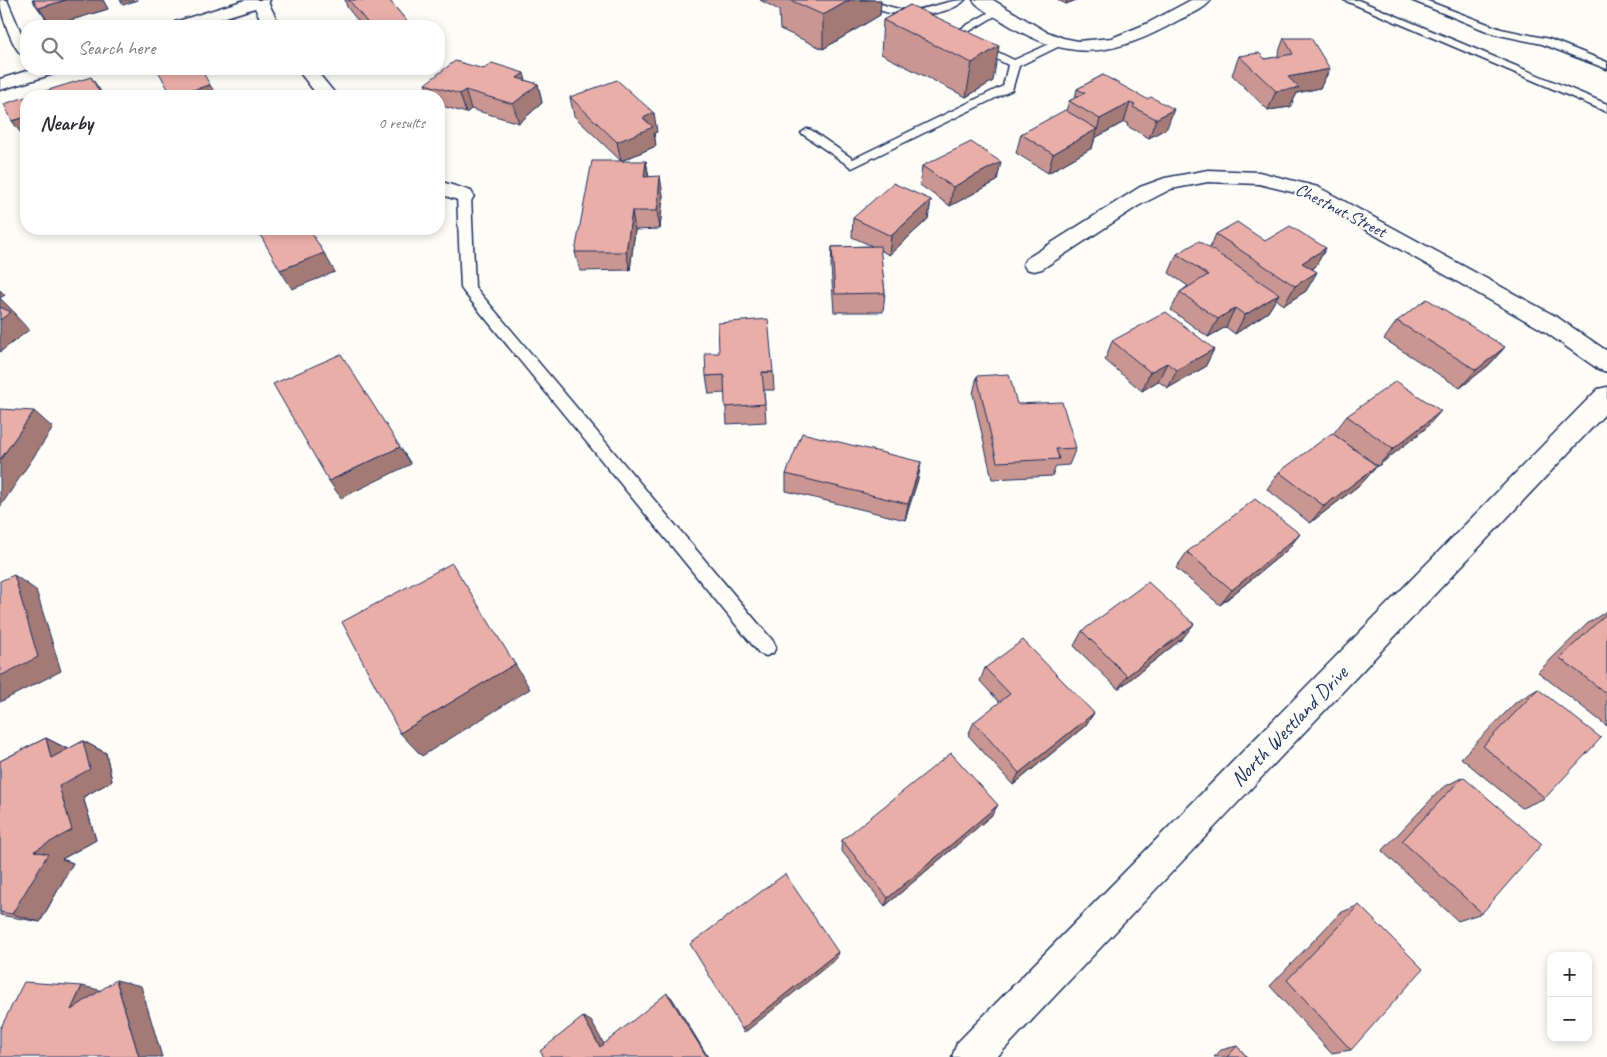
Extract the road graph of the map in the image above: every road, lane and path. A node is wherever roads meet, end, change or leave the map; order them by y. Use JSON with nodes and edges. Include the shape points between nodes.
{"nodes":[{"id":1,"x":2,"y":0,"type":"edge"},
{"id":2,"x":260,"y":0,"type":"edge"},
{"id":3,"x":866,"y":0,"type":"edge"},
{"id":4,"x":960,"y":0,"type":"edge"},
{"id":5,"x":981,"y":0,"type":"edge"},
{"id":6,"x":1203,"y":0,"type":"edge"},
{"id":7,"x":1349,"y":0,"type":"edge"},
{"id":8,"x":1416,"y":0,"type":"edge"},
{"id":9,"x":998,"y":10,"type":"junction"},
{"id":10,"x":199,"y":20,"type":"edge"},
{"id":11,"x":269,"y":20,"type":"edge"},
{"id":12,"x":20,"y":42,"type":"edge"},
{"id":13,"x":1060,"y":43,"type":"junction"},
{"id":14,"x":1014,"y":64,"type":"junction"},
{"id":15,"x":1607,"y":66,"type":"edge"},
{"id":16,"x":29,"y":75,"type":"edge"},
{"id":17,"x":311,"y":75,"type":"edge"},
{"id":18,"x":0,"y":85,"type":"edge"},
{"id":19,"x":323,"y":90,"type":"edge"},
{"id":20,"x":1607,"y":108,"type":"edge"},
{"id":21,"x":807,"y":133,"type":"dead end"},
{"id":22,"x":445,"y":189,"type":"edge"},
{"id":23,"x":464,"y":196,"type":"joint"},
{"id":24,"x":1034,"y":264,"type":"dead end"},
{"id":25,"x":1607,"y":363,"type":"edge"},
{"id":26,"x":1607,"y":396,"type":"edge"},
{"id":27,"x":766,"y":647,"type":"dead end"},
{"id":28,"x":971,"y":1057,"type":"edge"}],
"edges":[{"from":1,"to":12,"type":"lane"},
{"from":2,"to":10,"type":"street"},
{"from":2,"to":11,"type":"street"},
{"from":3,"to":4,"type":"lane","via":[[899,12],[916,12]]},
{"from":5,"to":9,"type":"street"},
{"from":6,"to":13,"type":"street","via":[[1135,36],[1104,45]]},
{"from":7,"to":20,"type":"lane"},
{"from":8,"to":15,"type":"lane","via":[[1498,32],[1545,41]]},
{"from":9,"to":13,"type":"street"},
{"from":9,"to":14,"type":"lane","via":[[954,35]]},
{"from":13,"to":14,"type":"lane"},
{"from":14,"to":21,"type":"lane","via":[[1008,88],[852,164]]},
{"from":16,"to":18,"type":"street"},
{"from":17,"to":19,"type":"street"},
{"from":22,"to":23,"type":"street"},
{"from":23,"to":27,"type":"lane","via":[[468,288]]},
{"from":24,"to":25,"type":"street","name":"Chestnut Street","via":[[1144,193],[1171,182],[1226,174],[1272,179],[1311,191],[1549,323]]},
{"from":26,"to":28,"type":"street","name":"North Westland Drive"}]}
